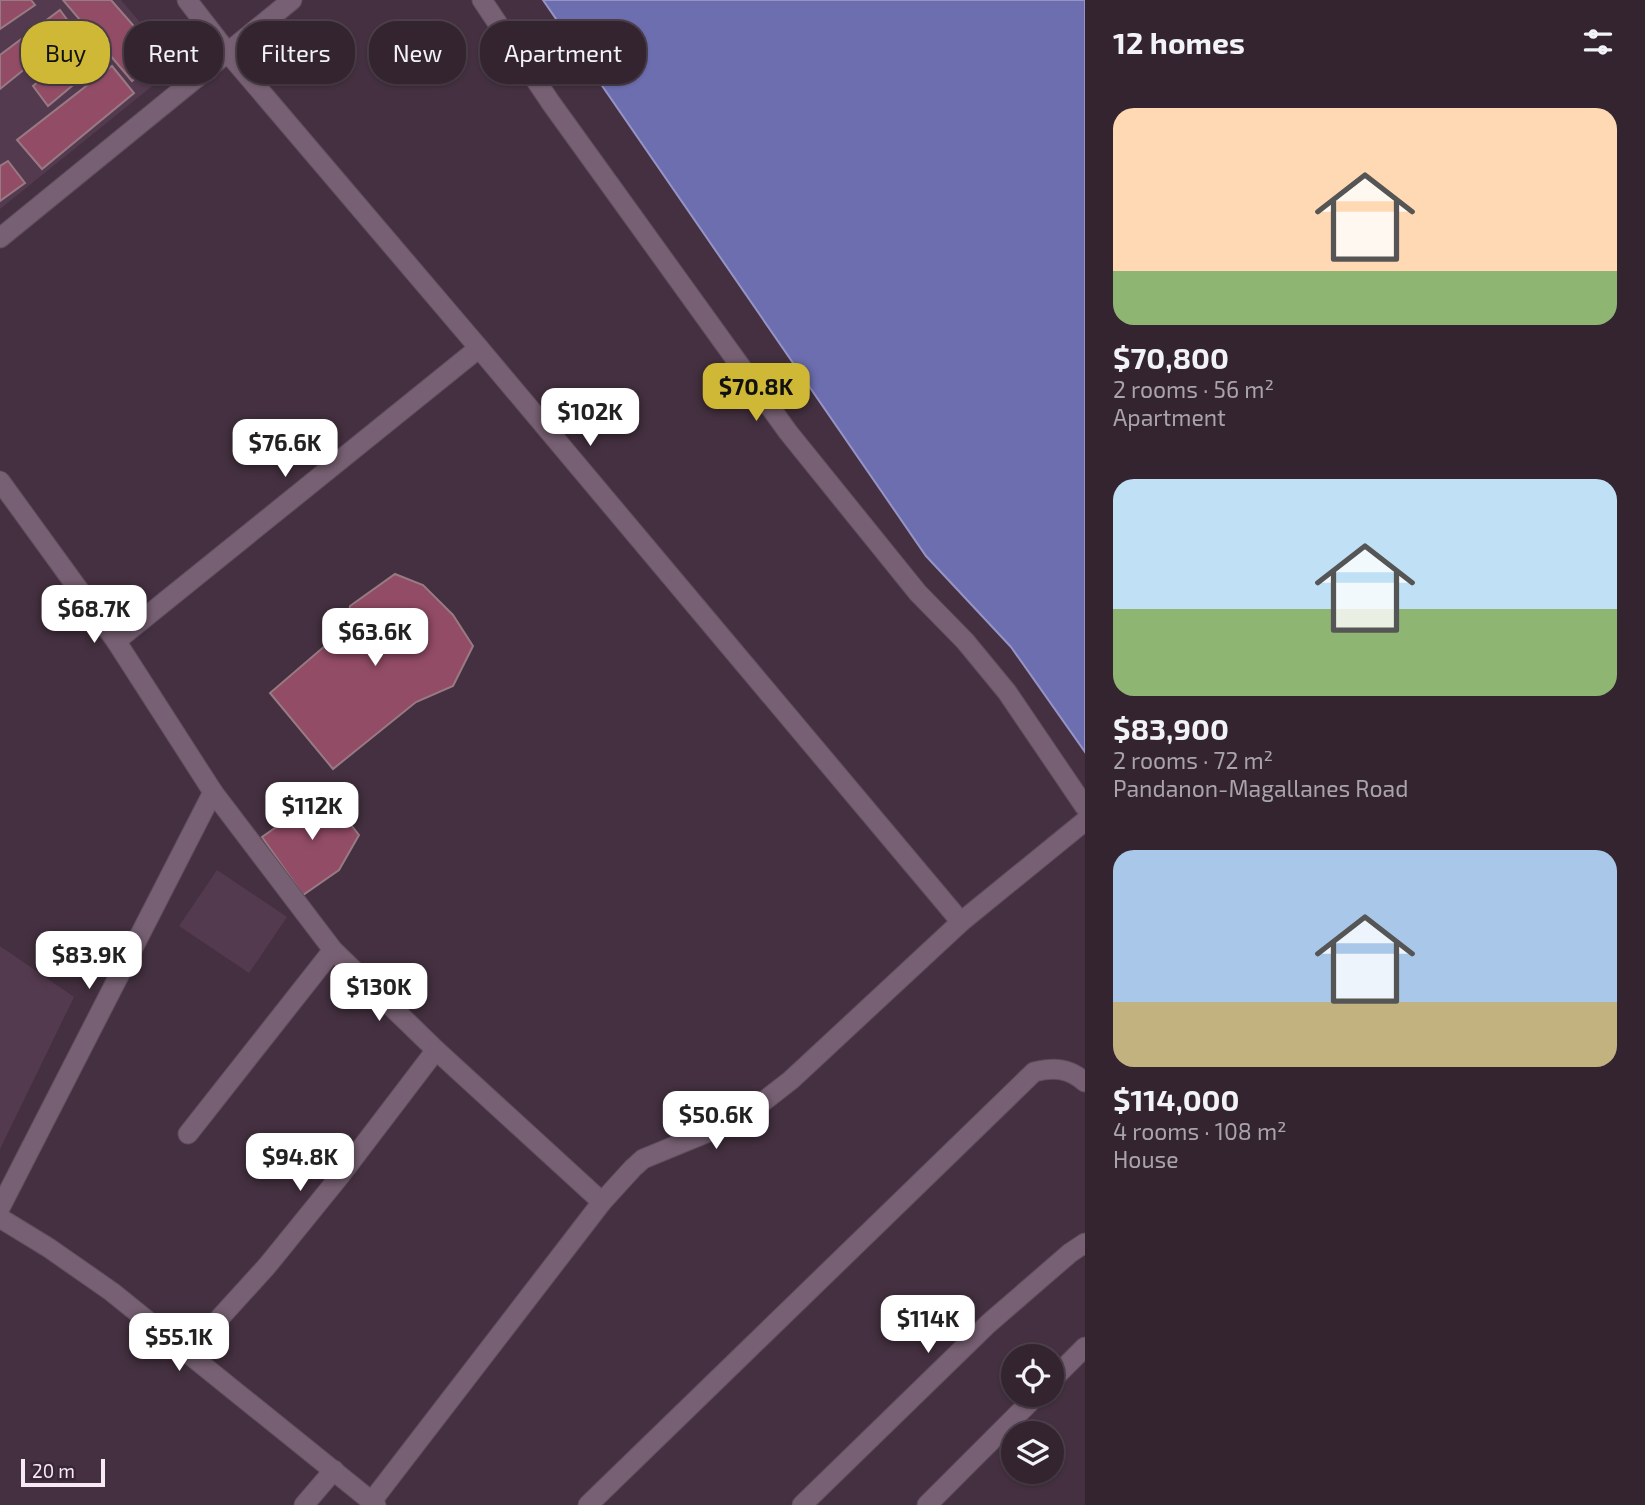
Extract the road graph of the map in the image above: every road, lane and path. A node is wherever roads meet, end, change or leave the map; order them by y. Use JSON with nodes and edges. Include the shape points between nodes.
{"nodes":[{"id":1,"x":187,"y":0,"type":"edge"},
{"id":2,"x":292,"y":0,"type":"edge"},
{"id":3,"x":482,"y":0,"type":"edge"},
{"id":4,"x":228,"y":53,"type":"junction"},
{"id":5,"x":0,"y":238,"type":"edge"},
{"id":6,"x":479,"y":348,"type":"junction"},
{"id":7,"x":0,"y":481,"type":"edge"},
{"id":8,"x":116,"y":641,"type":"junction"},
{"id":9,"x":213,"y":792,"type":"junction"},
{"id":10,"x":1085,"y":807,"type":"edge"},
{"id":11,"x":1085,"y":821,"type":"edge"},
{"id":12,"x":961,"y":922,"type":"junction"},
{"id":13,"x":333,"y":950,"type":"junction"},
{"id":14,"x":436,"y":1050,"type":"junction"},
{"id":15,"x":1085,"y":1082,"type":"edge"},
{"id":16,"x":188,"y":1134,"type":"dead end"},
{"id":17,"x":602,"y":1202,"type":"junction"},
{"id":18,"x":0,"y":1208,"type":"edge"},
{"id":19,"x":0,"y":1218,"type":"edge"},
{"id":20,"x":1085,"y":1243,"type":"edge"},
{"id":21,"x":1085,"y":1347,"type":"edge"},
{"id":22,"x":187,"y":1354,"type":"junction"},
{"id":23,"x":1064,"y":1368,"type":"edge"},
{"id":24,"x":1025,"y":1407,"type":"edge"},
{"id":25,"x":334,"y":1470,"type":"junction"},
{"id":26,"x":374,"y":1503,"type":"edge"},
{"id":27,"x":304,"y":1505,"type":"edge"},
{"id":28,"x":587,"y":1505,"type":"edge"},
{"id":29,"x":802,"y":1505,"type":"edge"},
{"id":30,"x":927,"y":1505,"type":"edge"}],
"edges":[{"from":1,"to":4,"type":"street"},
{"from":2,"to":4,"type":"street"},
{"from":3,"to":10,"type":"street","via":[[788,432],[918,593],[1007,692]]},
{"from":4,"to":5,"type":"street"},
{"from":4,"to":6,"type":"street"},
{"from":6,"to":8,"type":"street"},
{"from":6,"to":12,"type":"street"},
{"from":7,"to":8,"type":"street"},
{"from":8,"to":9,"type":"street"},
{"from":9,"to":13,"type":"street"},
{"from":9,"to":18,"type":"street"},
{"from":11,"to":12,"type":"street"},
{"from":12,"to":17,"type":"street","via":[[760,1105],[733,1122],[643,1159]]},
{"from":13,"to":14,"type":"street"},
{"from":13,"to":16,"type":"street"},
{"from":14,"to":17,"type":"street"},
{"from":14,"to":22,"type":"street","via":[[267,1266]]},
{"from":15,"to":28,"type":"street","via":[[1060,1069],[1034,1072]]},
{"from":17,"to":26,"type":"street"},
{"from":19,"to":22,"type":"street","via":[[112,1292]]},
{"from":20,"to":29,"type":"street","via":[[988,1324]]},
{"from":21,"to":23,"type":"street"},
{"from":22,"to":25,"type":"street"},
{"from":24,"to":30,"type":"street"},
{"from":25,"to":26,"type":"street"},
{"from":25,"to":27,"type":"street"}]}
